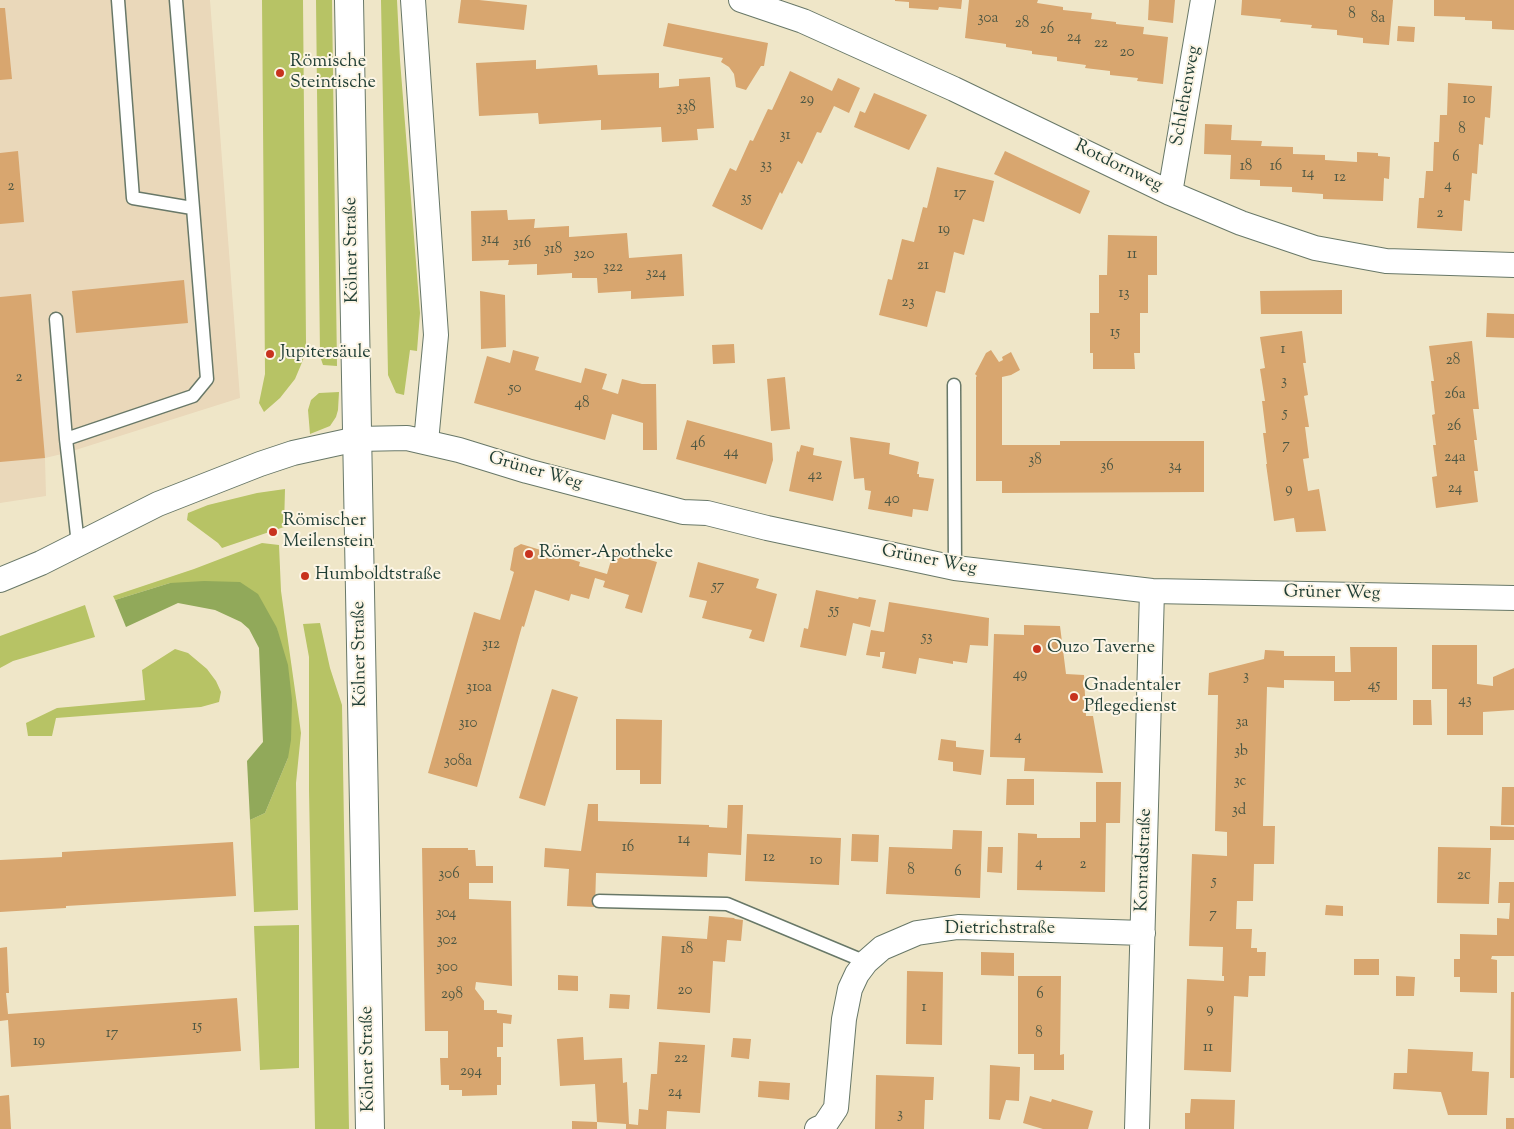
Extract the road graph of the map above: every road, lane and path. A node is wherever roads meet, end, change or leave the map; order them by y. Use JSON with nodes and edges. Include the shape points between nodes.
{"nodes":[{"id":1,"x":118,"y":0,"type":"edge"},
{"id":2,"x":176,"y":0,"type":"edge"},
{"id":3,"x":349,"y":0,"type":"edge"},
{"id":4,"x":413,"y":0,"type":"edge"},
{"id":5,"x":741,"y":0,"type":"edge"},
{"id":6,"x":1203,"y":0,"type":"edge"},
{"id":7,"x":1170,"y":193,"type":"junction"},
{"id":8,"x":192,"y":208,"type":"junction"},
{"id":9,"x":1514,"y":265,"type":"edge"},
{"id":10,"x":56,"y":319,"type":"dead end"},
{"id":11,"x":954,"y":385,"type":"dead end"},
{"id":12,"x":357,"y":438,"type":"junction"},
{"id":13,"x":66,"y":439,"type":"junction"},
{"id":14,"x":426,"y":442,"type":"junction"},
{"id":15,"x":78,"y":544,"type":"junction"},
{"id":16,"x":955,"y":568,"type":"junction"},
{"id":17,"x":0,"y":580,"type":"edge"},
{"id":18,"x":1152,"y":590,"type":"junction"},
{"id":19,"x":1514,"y":598,"type":"edge"},
{"id":20,"x":599,"y":901,"type":"dead end"},
{"id":21,"x":1143,"y":933,"type":"junction"},
{"id":22,"x":866,"y":962,"type":"junction"},
{"id":23,"x":370,"y":1129,"type":"edge"},
{"id":24,"x":817,"y":1129,"type":"edge"},
{"id":25,"x":1136,"y":1129,"type":"edge"}],
"edges":[{"from":1,"to":8,"type":"lane","via":[[133,198]]},
{"from":2,"to":8,"type":"lane"},
{"from":3,"to":12,"type":"main road","name":"Kölner Straße"},
{"from":4,"to":14,"type":"street","via":[[436,335]]},
{"from":5,"to":7,"type":"street","name":"Rotdornweg","via":[[803,21],[954,89]]},
{"from":6,"to":7,"type":"street","name":"Schlehenweg"},
{"from":7,"to":9,"type":"street","name":"Rotdornweg","via":[[1240,223],[1314,248],[1386,261]]},
{"from":8,"to":13,"type":"lane","via":[[206,379],[193,396]]},
{"from":10,"to":13,"type":"lane"},
{"from":11,"to":16,"type":"lane"},
{"from":12,"to":14,"type":"street","name":"Grüner Weg","via":[[407,438]]},
{"from":12,"to":15,"type":"street","via":[[260,464],[158,504]]},
{"from":12,"to":23,"type":"main road","name":"Kölner Straße"},
{"from":13,"to":15,"type":"lane"},
{"from":14,"to":16,"type":"street","name":"Grüner Weg","via":[[683,512],[707,513]]},
{"from":15,"to":17,"type":"street"},
{"from":16,"to":18,"type":"street","name":"Grüner Weg"},
{"from":18,"to":19,"type":"street","name":"Grüner Weg"},
{"from":18,"to":21,"type":"street","name":"Konradstraße"},
{"from":20,"to":22,"type":"lane","via":[[727,904]]},
{"from":21,"to":22,"type":"street","name":"Dietrichstraße","via":[[938,929],[897,940]]},
{"from":21,"to":25,"type":"street","name":"Konradstraße"},
{"from":22,"to":24,"type":"street","name":"Dietrichstraße","via":[[857,974],[846,1004],[836,1108],[824,1126]]}]}
